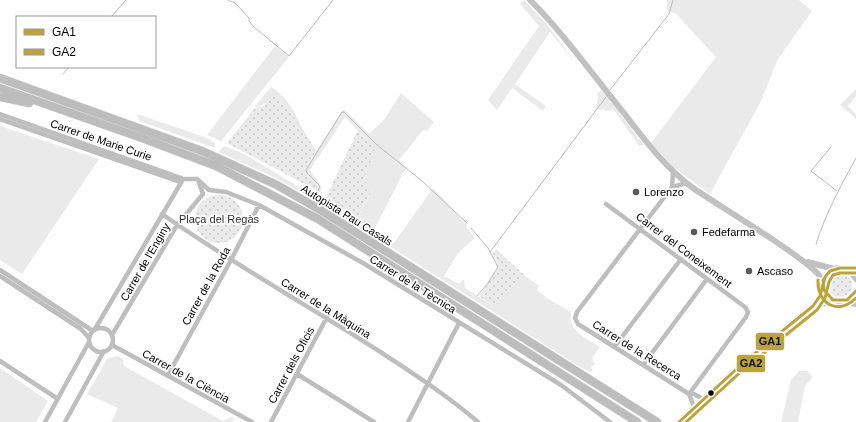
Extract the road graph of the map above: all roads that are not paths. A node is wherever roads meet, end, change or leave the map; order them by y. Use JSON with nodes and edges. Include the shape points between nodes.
{"nodes":[{"id":1,"x":530,"y":0,"type":"edge"},
{"id":2,"x":0,"y":72,"type":"edge"},
{"id":3,"x":0,"y":78,"type":"edge"},
{"id":4,"x":21,"y":85,"type":"junction"},
{"id":5,"x":0,"y":88,"type":"edge"},
{"id":6,"x":0,"y":97,"type":"edge"},
{"id":7,"x":55,"y":108,"type":"junction"},
{"id":8,"x":0,"y":114,"type":"edge"},
{"id":9,"x":0,"y":119,"type":"edge"},
{"id":10,"x":672,"y":172,"type":"junction"},
{"id":11,"x":184,"y":179,"type":"junction"},
{"id":12,"x":197,"y":180,"type":"junction"},
{"id":13,"x":180,"y":182,"type":"junction"},
{"id":14,"x":687,"y":184,"type":"junction"},
{"id":15,"x":672,"y":187,"type":"junction"},
{"id":16,"x":606,"y":204,"type":"dead end"},
{"id":17,"x":259,"y":205,"type":"junction"},
{"id":18,"x":162,"y":214,"type":"junction"},
{"id":19,"x":177,"y":224,"type":"junction"},
{"id":20,"x":640,"y":229,"type":"junction"},
{"id":21,"x":680,"y":259,"type":"junction"},
{"id":22,"x":232,"y":260,"type":"junction"},
{"id":23,"x":802,"y":260,"type":"junction"},
{"id":24,"x":856,"y":268,"type":"edge"},
{"id":25,"x":834,"y":269,"type":"junction"},
{"id":26,"x":847,"y":269,"type":"junction"},
{"id":27,"x":0,"y":270,"type":"edge"},
{"id":28,"x":0,"y":276,"type":"edge"},
{"id":29,"x":708,"y":279,"type":"junction"},
{"id":30,"x":856,"y":279,"type":"edge"},
{"id":31,"x":823,"y":284,"type":"junction"},
{"id":32,"x":856,"y":291,"type":"edge"},
{"id":33,"x":833,"y":301,"type":"junction"},
{"id":34,"x":844,"y":302,"type":"junction"},
{"id":35,"x":856,"y":304,"type":"edge"},
{"id":36,"x":813,"y":306,"type":"junction"},
{"id":37,"x":327,"y":317,"type":"junction"},
{"id":38,"x":459,"y":323,"type":"junction"},
{"id":39,"x":94,"y":330,"type":"junction"},
{"id":40,"x":112,"y":335,"type":"junction"},
{"id":41,"x":89,"y":340,"type":"junction"},
{"id":42,"x":112,"y":345,"type":"junction"},
{"id":43,"x":615,"y":346,"type":"junction"},
{"id":44,"x":104,"y":351,"type":"junction"},
{"id":45,"x":0,"y":361,"type":"edge"},
{"id":46,"x":643,"y":365,"type":"junction"},
{"id":47,"x":297,"y":374,"type":"junction"},
{"id":48,"x":168,"y":375,"type":"junction"},
{"id":49,"x":428,"y":384,"type":"junction"},
{"id":50,"x":689,"y":394,"type":"junction"},
{"id":51,"x":58,"y":399,"type":"junction"},
{"id":52,"x":703,"y":399,"type":"junction"},
{"id":53,"x":694,"y":407,"type":"junction"},
{"id":54,"x":45,"y":422,"type":"edge"},
{"id":55,"x":65,"y":422,"type":"edge"},
{"id":56,"x":252,"y":422,"type":"edge"},
{"id":57,"x":271,"y":422,"type":"edge"},
{"id":58,"x":374,"y":422,"type":"edge"},
{"id":59,"x":408,"y":422,"type":"edge"},
{"id":60,"x":478,"y":422,"type":"edge"},
{"id":61,"x":610,"y":422,"type":"edge"},
{"id":62,"x":637,"y":422,"type":"edge"},
{"id":63,"x":657,"y":422,"type":"edge"},
{"id":64,"x":679,"y":422,"type":"edge"}],
"edges":[{"from":1,"to":10,"type":"main road","via":[[564,38]]},
{"from":2,"to":4,"type":"highway"},
{"from":3,"to":4,"type":"highway","name":"Autopista Pau Casals"},
{"from":4,"to":63,"type":"highway","name":"Autopista Pau Casals","via":[[202,151],[277,184]]},
{"from":5,"to":7,"type":"highway","name":"Autopista Pau Casals"},
{"from":6,"to":7,"type":"highway"},
{"from":7,"to":62,"type":"highway","name":"Autopista Pau Casals","via":[[205,162],[273,194],[318,219]]},
{"from":8,"to":11,"type":"street","name":"Carrer de Marie Curie"},
{"from":9,"to":13,"type":"street","name":"Carrer de Marie Curie"},
{"from":10,"to":14,"type":"main road"},
{"from":10,"to":15,"type":"street"},
{"from":11,"to":12,"type":"street","name":"Carrer de Marie Curie"},
{"from":11,"to":13,"type":"street","name":"Carrer de l'Enginy"},
{"from":12,"to":17,"type":"street","name":"Carrer de la Tècnica","via":[[208,190],[226,192]]},
{"from":12,"to":19,"type":"street","name":"Carrer de l'Enginy","via":[[203,194]]},
{"from":13,"to":18,"type":"street","name":"Carrer de l'Enginy"},
{"from":14,"to":15,"type":"street"},
{"from":14,"to":23,"type":"main road"},
{"from":15,"to":20,"type":"street"},
{"from":16,"to":20,"type":"street","name":"Carrer del Coneixement"},
{"from":17,"to":22,"type":"street","name":"Carrer de la Roda"},
{"from":17,"to":38,"type":"street","name":"Carrer de la Tècnica","via":[[363,263]]},
{"from":18,"to":19,"type":"street","name":"Carrer de la Màquina"},
{"from":18,"to":39,"type":"street","name":"Carrer de l'Enginy"},
{"from":19,"to":22,"type":"street","name":"Carrer de la Màquina"},
{"from":19,"to":40,"type":"street","name":"Carrer de l'Enginy"},
{"from":20,"to":21,"type":"street","name":"Carrer del Coneixement"},
{"from":20,"to":43,"type":"street","name":"Carrer de la Recerca","via":[[577,312],[576,320]]},
{"from":21,"to":29,"type":"street","name":"Carrer del Coneixement"},
{"from":21,"to":43,"type":"street"},
{"from":22,"to":37,"type":"street","name":"Carrer de la Màquina"},
{"from":22,"to":48,"type":"street","name":"Carrer de la Roda"},
{"from":23,"to":25,"type":"main road"},
{"from":23,"to":31,"type":"main road","via":[[820,274]]},
{"from":24,"to":26,"type":"main road"},
{"from":25,"to":26,"type":"main road"},
{"from":25,"to":31,"type":"main road","via":[[827,274]]},
{"from":26,"to":30,"type":"main road"},
{"from":27,"to":39,"type":"street"},
{"from":28,"to":41,"type":"street","via":[[81,330]]},
{"from":29,"to":46,"type":"street"},
{"from":29,"to":50,"type":"street","name":"Carrer del Coneixement","via":[[748,312]]},
{"from":31,"to":33,"type":"main road","via":[[826,295]]},
{"from":31,"to":36,"type":"main road","via":[[820,296]]},
{"from":32,"to":34,"type":"main road","via":[[852,298]]},
{"from":33,"to":34,"type":"main road"},
{"from":33,"to":36,"type":"main road"},
{"from":34,"to":35,"type":"main road"},
{"from":36,"to":52,"type":"main road"},
{"from":37,"to":47,"type":"street","name":"Carrer dels Oficis"},
{"from":37,"to":49,"type":"street","name":"Carrer de la Màquina"},
{"from":38,"to":49,"type":"street"},
{"from":38,"to":61,"type":"street","name":"Carrer de la Tècnica","via":[[561,385]]},
{"from":39,"to":40,"type":"street","via":[[106,329]]},
{"from":39,"to":41,"type":"street"},
{"from":40,"to":42,"type":"street"},
{"from":41,"to":44,"type":"street","via":[[95,350]]},
{"from":41,"to":51,"type":"street"},
{"from":42,"to":44,"type":"street"},
{"from":42,"to":48,"type":"street","name":"Carrer de la Ciència"},
{"from":43,"to":46,"type":"street","name":"Carrer de la Recerca"},
{"from":44,"to":55,"type":"street"},
{"from":45,"to":51,"type":"street"},
{"from":46,"to":50,"type":"street","name":"Carrer de la Recerca"},
{"from":47,"to":57,"type":"street","name":"Carrer dels Oficis"},
{"from":47,"to":58,"type":"street"},
{"from":48,"to":56,"type":"street","name":"Carrer de la Ciència"},
{"from":49,"to":59,"type":"street"},
{"from":49,"to":60,"type":"street","name":"Carrer de la Màquina"},
{"from":50,"to":52,"type":"street","name":"Carrer de la Recerca"},
{"from":50,"to":53,"type":"street","name":"Carrer de la Recerca"},
{"from":51,"to":54,"type":"street"},
{"from":52,"to":53,"type":"main road"},
{"from":53,"to":64,"type":"main road"}]}
